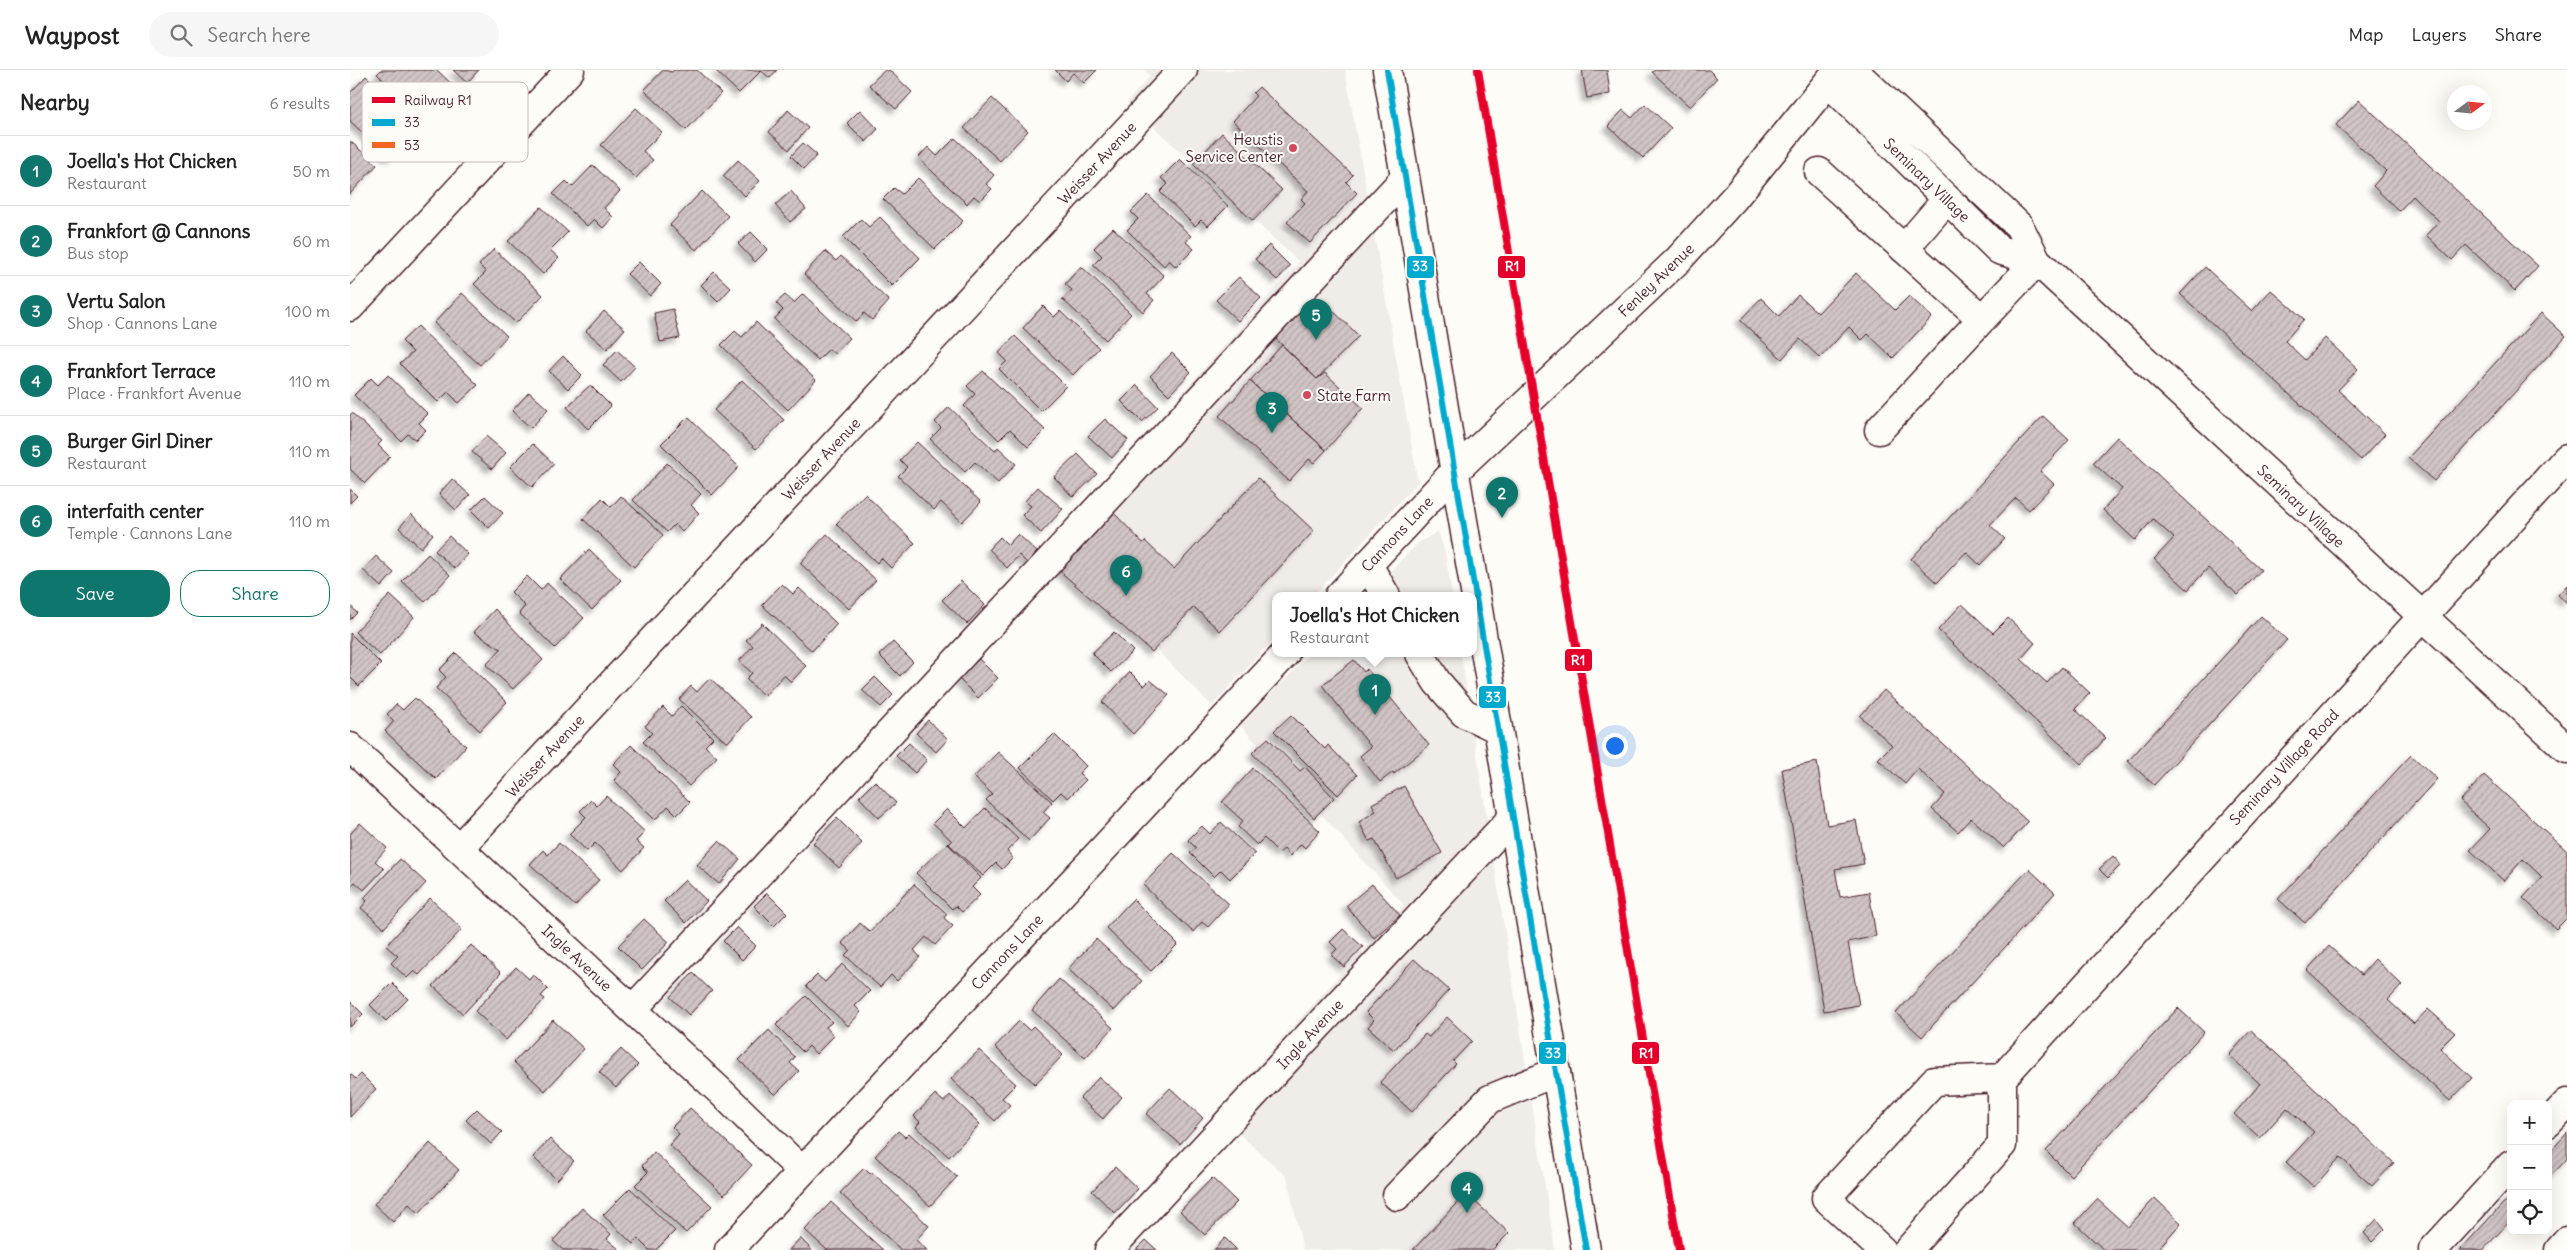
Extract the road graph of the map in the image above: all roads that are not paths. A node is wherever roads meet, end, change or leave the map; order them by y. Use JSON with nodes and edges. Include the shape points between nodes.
{"nodes":[{"id":1,"x":570,"y":70,"type":"edge"},
{"id":2,"x":1183,"y":70,"type":"edge"},
{"id":3,"x":1387,"y":70,"type":"edge"},
{"id":4,"x":1853,"y":70,"type":"edge"},
{"id":5,"x":1833,"y":76,"type":"edge"},
{"id":6,"x":528,"y":115,"type":"edge"},
{"id":7,"x":485,"y":162,"type":"edge"},
{"id":8,"x":1819,"y":172,"type":"dead end"},
{"id":9,"x":1405,"y":178,"type":"junction"},
{"id":10,"x":1947,"y":199,"type":"junction"},
{"id":11,"x":1904,"y":249,"type":"junction"},
{"id":12,"x":2037,"y":261,"type":"junction"},
{"id":13,"x":350,"y":307,"type":"edge"},
{"id":14,"x":1982,"y":319,"type":"junction"},
{"id":15,"x":1879,"y":430,"type":"dead end"},
{"id":16,"x":2567,"y":458,"type":"edge"},
{"id":17,"x":1455,"y":471,"type":"junction"},
{"id":18,"x":1368,"y":565,"type":"junction"},
{"id":19,"x":1342,"y":592,"type":"edge"},
{"id":20,"x":1384,"y":592,"type":"edge"},
{"id":21,"x":1475,"y":592,"type":"edge"},
{"id":22,"x":1477,"y":603,"type":"edge"},
{"id":23,"x":2422,"y":617,"type":"junction"},
{"id":24,"x":1282,"y":657,"type":"edge"},
{"id":25,"x":1422,"y":657,"type":"edge"},
{"id":26,"x":1498,"y":729,"type":"junction"},
{"id":27,"x":350,"y":747,"type":"edge"},
{"id":28,"x":2567,"y":749,"type":"edge"},
{"id":29,"x":1512,"y":818,"type":"junction"},
{"id":30,"x":459,"y":848,"type":"junction"},
{"id":31,"x":632,"y":1009,"type":"junction"},
{"id":32,"x":1556,"y":1072,"type":"junction"},
{"id":33,"x":2002,"y":1078,"type":"junction"},
{"id":34,"x":2567,"y":1103,"type":"edge"},
{"id":35,"x":2552,"y":1120,"type":"edge"},
{"id":36,"x":2507,"y":1169,"type":"edge"},
{"id":37,"x":802,"y":1171,"type":"junction"},
{"id":38,"x":1397,"y":1196,"type":"dead end"},
{"id":39,"x":2567,"y":1241,"type":"edge"},
{"id":40,"x":729,"y":1250,"type":"edge"},
{"id":41,"x":1109,"y":1250,"type":"edge"},
{"id":42,"x":1586,"y":1250,"type":"edge"},
{"id":43,"x":1882,"y":1250,"type":"edge"},
{"id":44,"x":1908,"y":1250,"type":"edge"},
{"id":45,"x":2434,"y":1250,"type":"edge"},
{"id":46,"x":2559,"y":1250,"type":"edge"}],
"edges":[{"from":1,"to":6,"type":"street"},
{"from":2,"to":30,"type":"street","name":"Weisser Avenue"},
{"from":3,"to":9,"type":"street"},
{"from":4,"to":12,"type":"street","name":"Seminary Village","via":[[2019,226]]},
{"from":5,"to":10,"type":"street","name":"Seminary Village"},
{"from":5,"to":17,"type":"street","name":"Fenley Avenue","via":[[1736,197],[1678,260]]},
{"from":7,"to":13,"type":"street"},
{"from":8,"to":11,"type":"street"},
{"from":9,"to":17,"type":"street"},
{"from":9,"to":31,"type":"street"},
{"from":10,"to":11,"type":"street"},
{"from":10,"to":12,"type":"street","name":"Seminary Village","via":[[2000,250]]},
{"from":11,"to":14,"type":"street"},
{"from":12,"to":14,"type":"street"},
{"from":12,"to":23,"type":"street","name":"Seminary Village"},
{"from":14,"to":15,"type":"street"},
{"from":16,"to":23,"type":"street","name":"Seminary Village Road"},
{"from":17,"to":18,"type":"street","name":"Cannons Lane"},
{"from":17,"to":21,"type":"street"},
{"from":18,"to":19,"type":"street","name":"Cannons Lane"},
{"from":18,"to":20,"type":"street"},
{"from":22,"to":26,"type":"street"},
{"from":23,"to":28,"type":"street","name":"Seminary Village"},
{"from":23,"to":33,"type":"street","name":"Seminary Village Road"},
{"from":24,"to":37,"type":"street","name":"Cannons Lane"},
{"from":25,"to":26,"type":"street","via":[[1437,682],[1464,713]]},
{"from":26,"to":29,"type":"street"},
{"from":27,"to":30,"type":"street","name":"Ingle Avenue"},
{"from":29,"to":32,"type":"street"},
{"from":29,"to":41,"type":"street","name":"Ingle Avenue"},
{"from":30,"to":31,"type":"street","name":"Ingle Avenue"},
{"from":31,"to":37,"type":"street","name":"Ingle Avenue"},
{"from":32,"to":38,"type":"street","via":[[1490,1098]]},
{"from":32,"to":42,"type":"street"},
{"from":33,"to":43,"type":"street","via":[[1934,1081],[1826,1198]]},
{"from":33,"to":44,"type":"street","via":[[2002,1145]]},
{"from":34,"to":35,"type":"street"},
{"from":36,"to":45,"type":"street"},
{"from":37,"to":40,"type":"street","name":"Cannons Lane"},
{"from":39,"to":46,"type":"street"}]}
